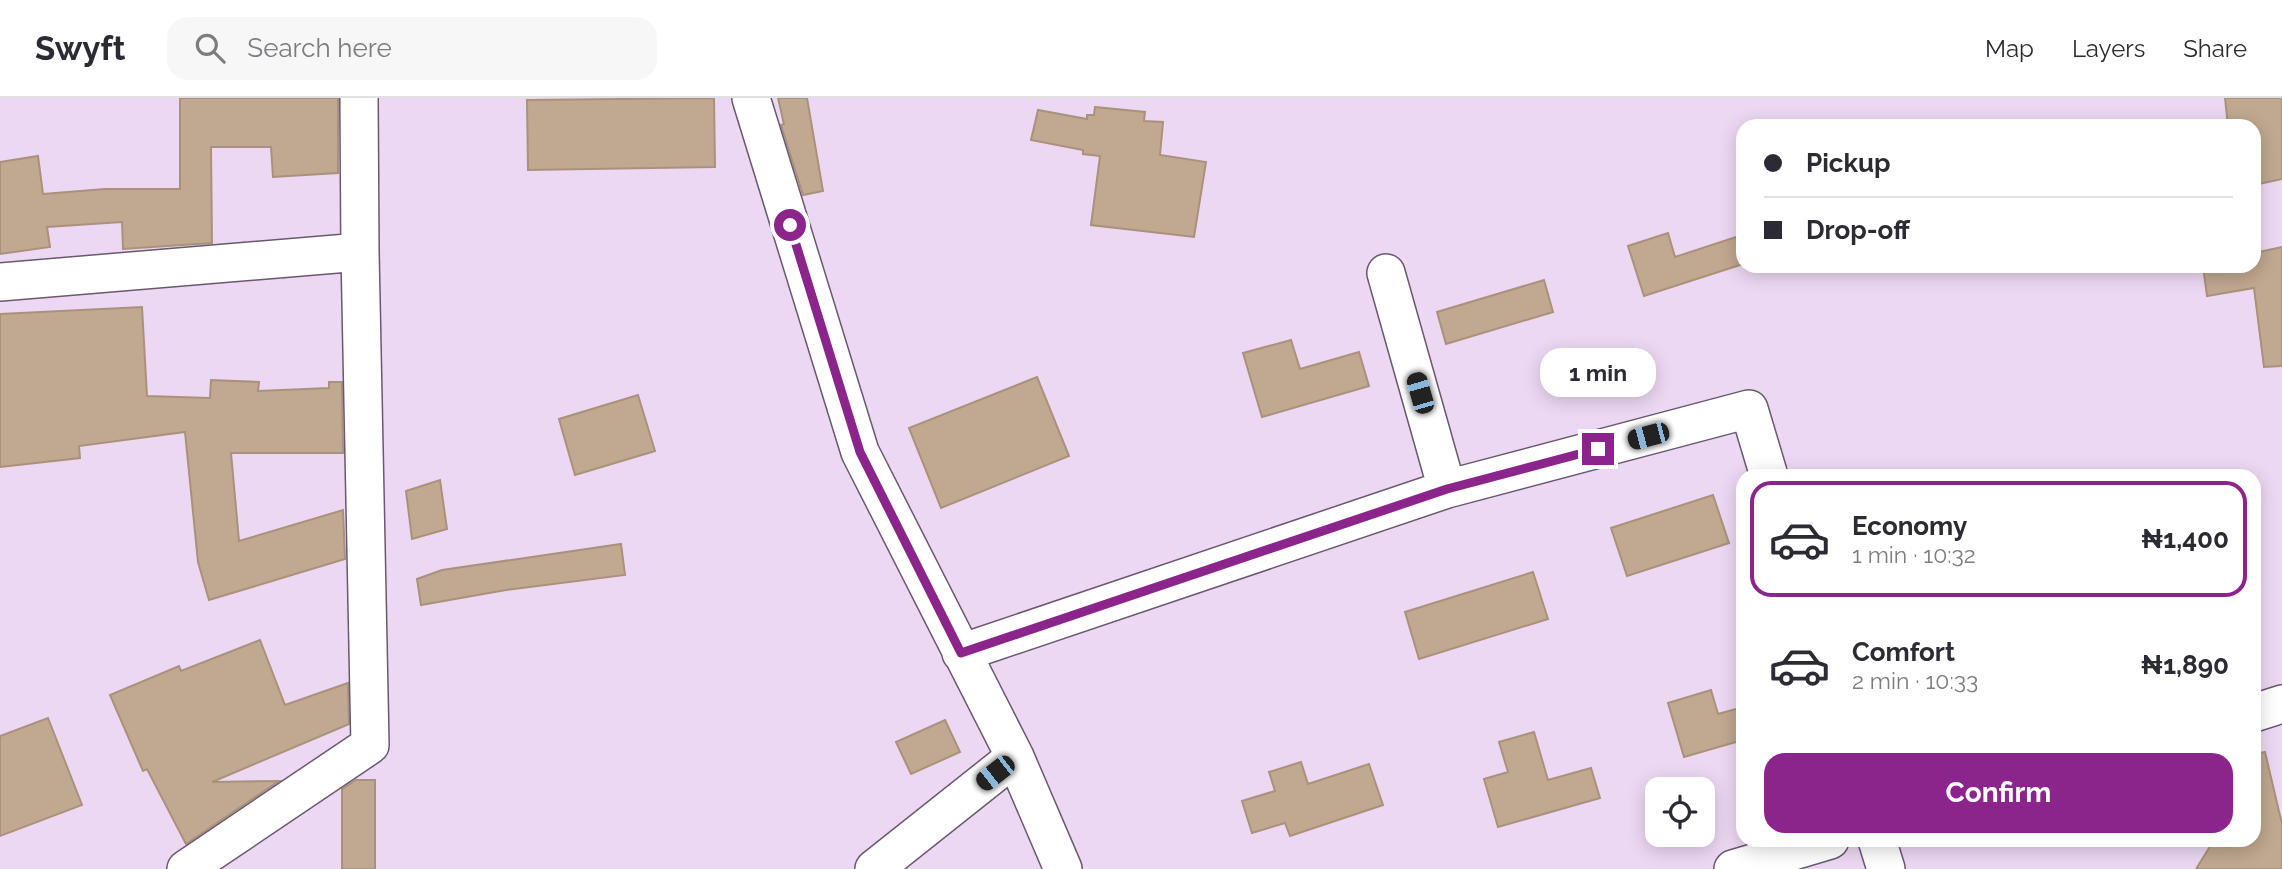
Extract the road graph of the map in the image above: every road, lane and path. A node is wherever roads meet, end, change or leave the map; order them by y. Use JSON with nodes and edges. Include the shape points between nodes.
{"nodes":[{"id":1,"x":359,"y":98,"type":"edge"},
{"id":2,"x":751,"y":98,"type":"edge"},
{"id":3,"x":359,"y":252,"type":"junction"},
{"id":4,"x":1387,"y":273,"type":"dead end"},
{"id":5,"x":0,"y":282,"type":"edge"},
{"id":6,"x":1767,"y":469,"type":"edge"},
{"id":7,"x":1447,"y":489,"type":"junction"},
{"id":8,"x":961,"y":653,"type":"junction"},
{"id":9,"x":2282,"y":705,"type":"edge"},
{"id":10,"x":2261,"y":711,"type":"edge"},
{"id":11,"x":1015,"y":757,"type":"junction"},
{"id":12,"x":1807,"y":847,"type":"edge"},
{"id":13,"x":1879,"y":847,"type":"edge"},
{"id":14,"x":186,"y":869,"type":"edge"},
{"id":15,"x":874,"y":869,"type":"edge"},
{"id":16,"x":1063,"y":869,"type":"edge"},
{"id":17,"x":1733,"y":869,"type":"edge"},
{"id":18,"x":1886,"y":869,"type":"edge"}],
"edges":[{"from":1,"to":3,"type":"street"},
{"from":2,"to":8,"type":"street","via":[[860,452]]},
{"from":3,"to":5,"type":"street"},
{"from":3,"to":14,"type":"street","via":[[370,745]]},
{"from":4,"to":7,"type":"street"},
{"from":6,"to":7,"type":"street","via":[[1749,409]]},
{"from":7,"to":8,"type":"street"},
{"from":8,"to":11,"type":"street"},
{"from":9,"to":10,"type":"street"},
{"from":11,"to":15,"type":"street"},
{"from":11,"to":16,"type":"street"},
{"from":12,"to":17,"type":"street"},
{"from":13,"to":18,"type":"street"}]}
